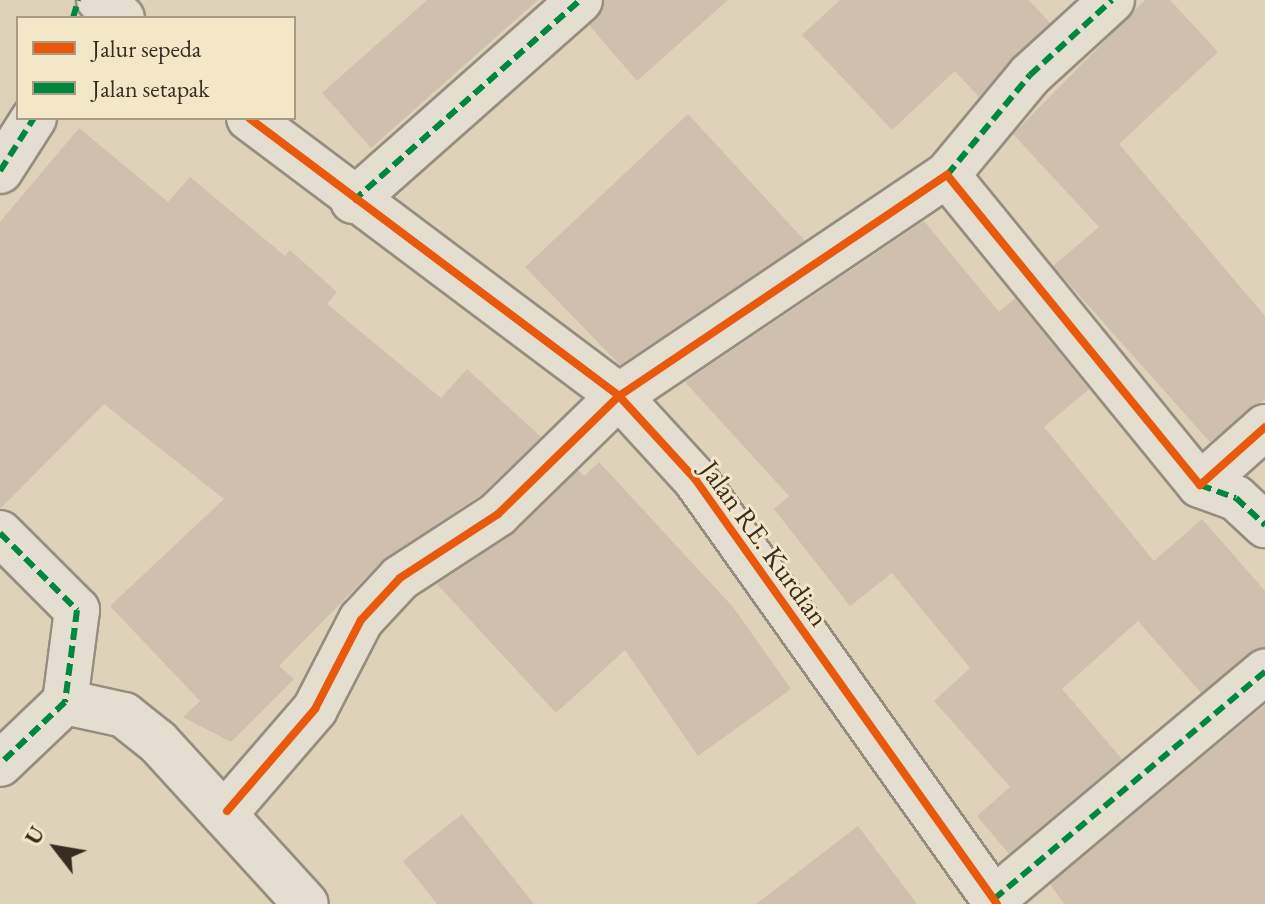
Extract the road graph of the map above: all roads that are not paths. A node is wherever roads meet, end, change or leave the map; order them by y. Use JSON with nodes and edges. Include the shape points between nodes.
{"nodes":[{"id":1,"x":99,"y":0,"type":"edge"},
{"id":2,"x":580,"y":0,"type":"edge"},
{"id":3,"x":1112,"y":0,"type":"edge"},
{"id":4,"x":119,"y":16,"type":"edge"},
{"id":5,"x":33,"y":120,"type":"edge"},
{"id":6,"x":252,"y":120,"type":"edge"},
{"id":7,"x":0,"y":171,"type":"edge"},
{"id":8,"x":947,"y":175,"type":"junction"},
{"id":9,"x":353,"y":201,"type":"junction"},
{"id":10,"x":619,"y":396,"type":"junction"},
{"id":11,"x":1265,"y":427,"type":"edge"},
{"id":12,"x":1200,"y":485,"type":"junction"},
{"id":13,"x":1265,"y":525,"type":"edge"},
{"id":14,"x":0,"y":533,"type":"edge"},
{"id":15,"x":1265,"y":672,"type":"edge"},
{"id":16,"x":65,"y":702,"type":"junction"},
{"id":17,"x":0,"y":764,"type":"edge"},
{"id":18,"x":227,"y":811,"type":"junction"},
{"id":19,"x":995,"y":902,"type":"edge"},
{"id":20,"x":306,"y":904,"type":"edge"}],
"edges":[{"from":1,"to":4,"type":"street"},
{"from":2,"to":9,"type":"street"},
{"from":3,"to":8,"type":"street","via":[[1030,75]]},
{"from":5,"to":7,"type":"street"},
{"from":6,"to":9,"type":"street","name":"Jalan RE. Kurdian"},
{"from":8,"to":10,"type":"street"},
{"from":8,"to":12,"type":"street"},
{"from":9,"to":10,"type":"street","name":"Jalan RE. Kurdian"},
{"from":10,"to":18,"type":"street","via":[[498,514],[400,578],[361,620],[315,709]]},
{"from":10,"to":19,"type":"street","name":"Jalan RE. Kurdian","via":[[695,479]]},
{"from":11,"to":12,"type":"street"},
{"from":12,"to":13,"type":"street","via":[[1236,498]]},
{"from":14,"to":16,"type":"street","via":[[77,610]]},
{"from":15,"to":19,"type":"street"},
{"from":16,"to":17,"type":"street"},
{"from":16,"to":18,"type":"street","via":[[124,715]]},
{"from":18,"to":20,"type":"street"}]}
